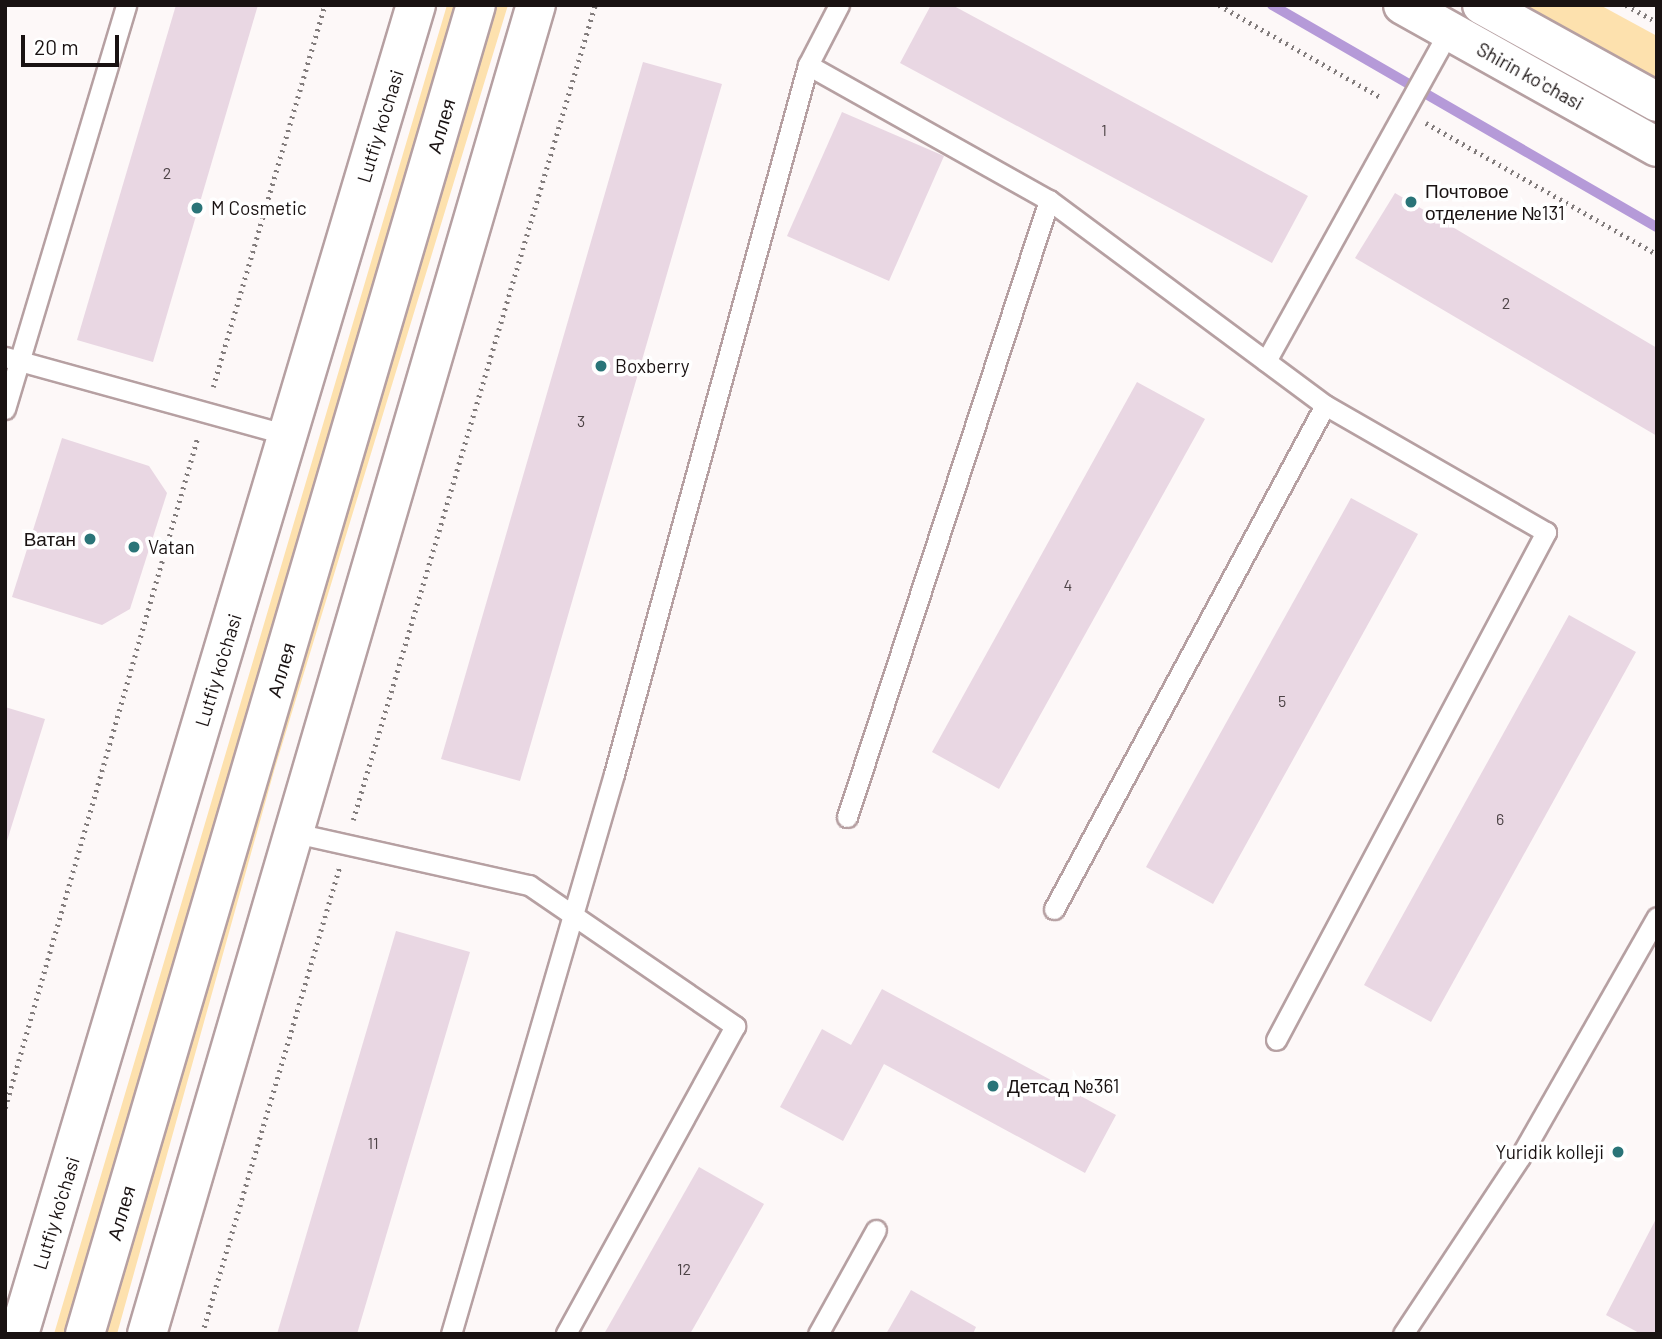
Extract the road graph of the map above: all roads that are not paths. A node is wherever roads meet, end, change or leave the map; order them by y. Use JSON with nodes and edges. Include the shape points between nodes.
{"nodes":[{"id":1,"x":126,"y":5,"type":"edge"},
{"id":2,"x":416,"y":5,"type":"edge"},
{"id":3,"x":476,"y":5,"type":"edge"},
{"id":4,"x":536,"y":5,"type":"edge"},
{"id":5,"x":839,"y":5,"type":"edge"},
{"id":6,"x":1403,"y":5,"type":"edge"},
{"id":7,"x":1482,"y":5,"type":"edge"},
{"id":8,"x":1451,"y":30,"type":"edge"},
{"id":9,"x":808,"y":65,"type":"junction"},
{"id":10,"x":1657,"y":102,"type":"edge"},
{"id":11,"x":1657,"y":147,"type":"edge"},
{"id":12,"x":1049,"y":200,"type":"junction"},
{"id":13,"x":12,"y":359,"type":"edge"},
{"id":14,"x":1266,"y":361,"type":"junction"},
{"id":15,"x":1325,"y":405,"type":"junction"},
{"id":16,"x":5,"y":410,"type":"edge"},
{"id":17,"x":288,"y":435,"type":"junction"},
{"id":18,"x":847,"y":817,"type":"dead end"},
{"id":19,"x":291,"y":832,"type":"junction"},
{"id":20,"x":1054,"y":909,"type":"dead end"},
{"id":21,"x":573,"y":914,"type":"junction"},
{"id":22,"x":1657,"y":917,"type":"edge"},
{"id":23,"x":1276,"y":1040,"type":"dead end"},
{"id":24,"x":876,"y":1230,"type":"dead end"},
{"id":25,"x":19,"y":1334,"type":"edge"},
{"id":26,"x":85,"y":1334,"type":"edge"},
{"id":27,"x":148,"y":1334,"type":"edge"},
{"id":28,"x":451,"y":1334,"type":"edge"},
{"id":29,"x":566,"y":1334,"type":"edge"},
{"id":30,"x":818,"y":1334,"type":"edge"},
{"id":31,"x":1403,"y":1334,"type":"edge"}],
"edges":[{"from":1,"to":13,"type":"lane"},
{"from":2,"to":17,"type":"main road","name":"Lutfiy ko'chasi"},
{"from":3,"to":26,"type":"main road","name":"Аллея"},
{"from":4,"to":19,"type":"main road"},
{"from":5,"to":9,"type":"lane"},
{"from":6,"to":8,"type":"main road","name":"Shirin koʻchasi"},
{"from":7,"to":10,"type":"main road"},
{"from":8,"to":11,"type":"main road","name":"Shirin koʻchasi"},
{"from":8,"to":14,"type":"lane"},
{"from":9,"to":12,"type":"lane"},
{"from":9,"to":21,"type":"lane"},
{"from":12,"to":14,"type":"lane"},
{"from":12,"to":18,"type":"lane"},
{"from":13,"to":16,"type":"lane"},
{"from":13,"to":17,"type":"lane"},
{"from":14,"to":15,"type":"lane"},
{"from":15,"to":20,"type":"lane"},
{"from":15,"to":23,"type":"lane","via":[[1546,532]]},
{"from":17,"to":25,"type":"main road","name":"Lutfiy ko'chasi"},
{"from":19,"to":21,"type":"lane","via":[[530,885]]},
{"from":19,"to":27,"type":"main road"},
{"from":21,"to":28,"type":"lane"},
{"from":21,"to":29,"type":"lane","via":[[736,1026]]},
{"from":22,"to":31,"type":"lane","via":[[1520,1157]]},
{"from":24,"to":30,"type":"lane"}]}
